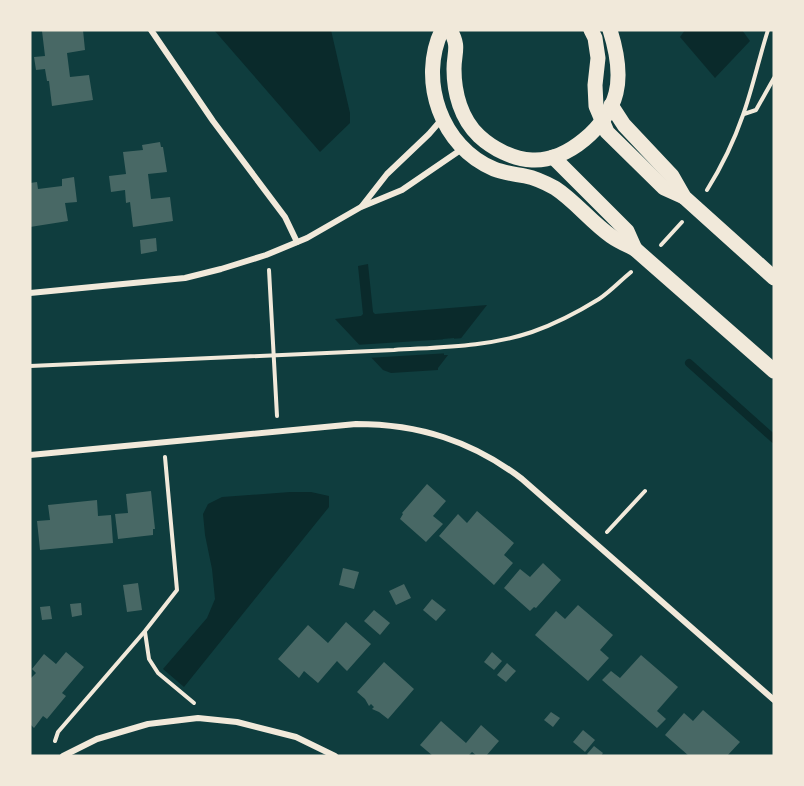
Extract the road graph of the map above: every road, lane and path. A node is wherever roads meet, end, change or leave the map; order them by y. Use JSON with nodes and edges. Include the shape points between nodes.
{"nodes":[{"id":1,"x":151,"y":30,"type":"edge"},
{"id":2,"x":450,"y":30,"type":"edge"},
{"id":3,"x":591,"y":30,"type":"edge"},
{"id":4,"x":610,"y":30,"type":"edge"},
{"id":5,"x":768,"y":30,"type":"edge"},
{"id":6,"x":437,"y":34,"type":"edge"},
{"id":7,"x":774,"y":78,"type":"edge"},
{"id":8,"x":611,"y":105,"type":"junction"},
{"id":9,"x":744,"y":114,"type":"junction"},
{"id":10,"x":442,"y":118,"type":"junction"},
{"id":11,"x":602,"y":122,"type":"junction"},
{"id":12,"x":481,"y":137,"type":"junction"},
{"id":13,"x":462,"y":149,"type":"junction"},
{"id":14,"x":553,"y":157,"type":"junction"},
{"id":15,"x":684,"y":197,"type":"junction"},
{"id":16,"x":703,"y":198,"type":"dead end"},
{"id":17,"x":361,"y":207,"type":"junction"},
{"id":18,"x":684,"y":221,"type":"dead end"},
{"id":19,"x":297,"y":243,"type":"junction"},
{"id":20,"x":635,"y":249,"type":"junction"},
{"id":21,"x":656,"y":249,"type":"dead end"},
{"id":22,"x":269,"y":264,"type":"dead end"},
{"id":23,"x":633,"y":270,"type":"dead end"},
{"id":24,"x":774,"y":278,"type":"edge"},
{"id":25,"x":30,"y":293,"type":"edge"},
{"id":26,"x":274,"y":355,"type":"junction"},
{"id":27,"x":30,"y":366,"type":"edge"},
{"id":28,"x":774,"y":371,"type":"edge"},
{"id":29,"x":277,"y":420,"type":"dead end"},
{"id":30,"x":164,"y":454,"type":"dead end"},
{"id":31,"x":30,"y":455,"type":"edge"},
{"id":32,"x":645,"y":491,"type":"dead end"},
{"id":33,"x":596,"y":544,"type":"junction"},
{"id":34,"x":145,"y":631,"type":"junction"},
{"id":35,"x":774,"y":700,"type":"edge"},
{"id":36,"x":198,"y":718,"type":"junction"},
{"id":37,"x":53,"y":748,"type":"dead end"},
{"id":38,"x":63,"y":756,"type":"edge"},
{"id":39,"x":335,"y":756,"type":"edge"}],
"edges":[{"from":1,"to":19,"type":"street","via":[[285,218]]},
{"from":2,"to":12,"type":"main road","via":[[456,39],[458,100],[470,126]]},
{"from":3,"to":11,"type":"main road","via":[[598,58],[596,106]]},
{"from":4,"to":8,"type":"main road","via":[[617,58],[616,93]]},
{"from":5,"to":9,"type":"path"},
{"from":6,"to":10,"type":"main road","via":[[434,90]]},
{"from":7,"to":9,"type":"path","via":[[756,110]]},
{"from":8,"to":11,"type":"main road"},
{"from":8,"to":15,"type":"main road","via":[[624,125],[672,176]]},
{"from":9,"to":16,"type":"path"},
{"from":10,"to":13,"type":"main road"},
{"from":10,"to":17,"type":"street"},
{"from":11,"to":14,"type":"main road","via":[[578,145]]},
{"from":11,"to":15,"type":"main road","via":[[607,132],[664,188]]},
{"from":12,"to":13,"type":"main road"},
{"from":12,"to":14,"type":"main road","via":[[515,157]]},
{"from":13,"to":17,"type":"street","via":[[402,190]]},
{"from":13,"to":20,"type":"main road","via":[[493,169],[544,182],[612,236]]},
{"from":14,"to":20,"type":"main road","via":[[627,231]]},
{"from":15,"to":24,"type":"main road"},
{"from":17,"to":19,"type":"street"},
{"from":18,"to":21,"type":"path"},
{"from":19,"to":25,"type":"street","via":[[191,277]]},
{"from":20,"to":28,"type":"main road"},
{"from":22,"to":26,"type":"path"},
{"from":23,"to":26,"type":"path","via":[[601,298],[570,315],[531,332],[491,342]]},
{"from":26,"to":27,"type":"path"},
{"from":26,"to":29,"type":"path"},
{"from":30,"to":34,"type":"path","via":[[177,590]]},
{"from":31,"to":33,"type":"street","via":[[347,425],[394,425],[447,438],[493,459],[522,479]]},
{"from":32,"to":33,"type":"path"},
{"from":33,"to":35,"type":"street"},
{"from":34,"to":36,"type":"path","via":[[149,659],[158,673],[194,702]]},
{"from":34,"to":37,"type":"path","via":[[58,732]]},
{"from":36,"to":38,"type":"street","via":[[148,724],[97,739]]},
{"from":36,"to":39,"type":"street","via":[[237,722],[296,737]]}]}
